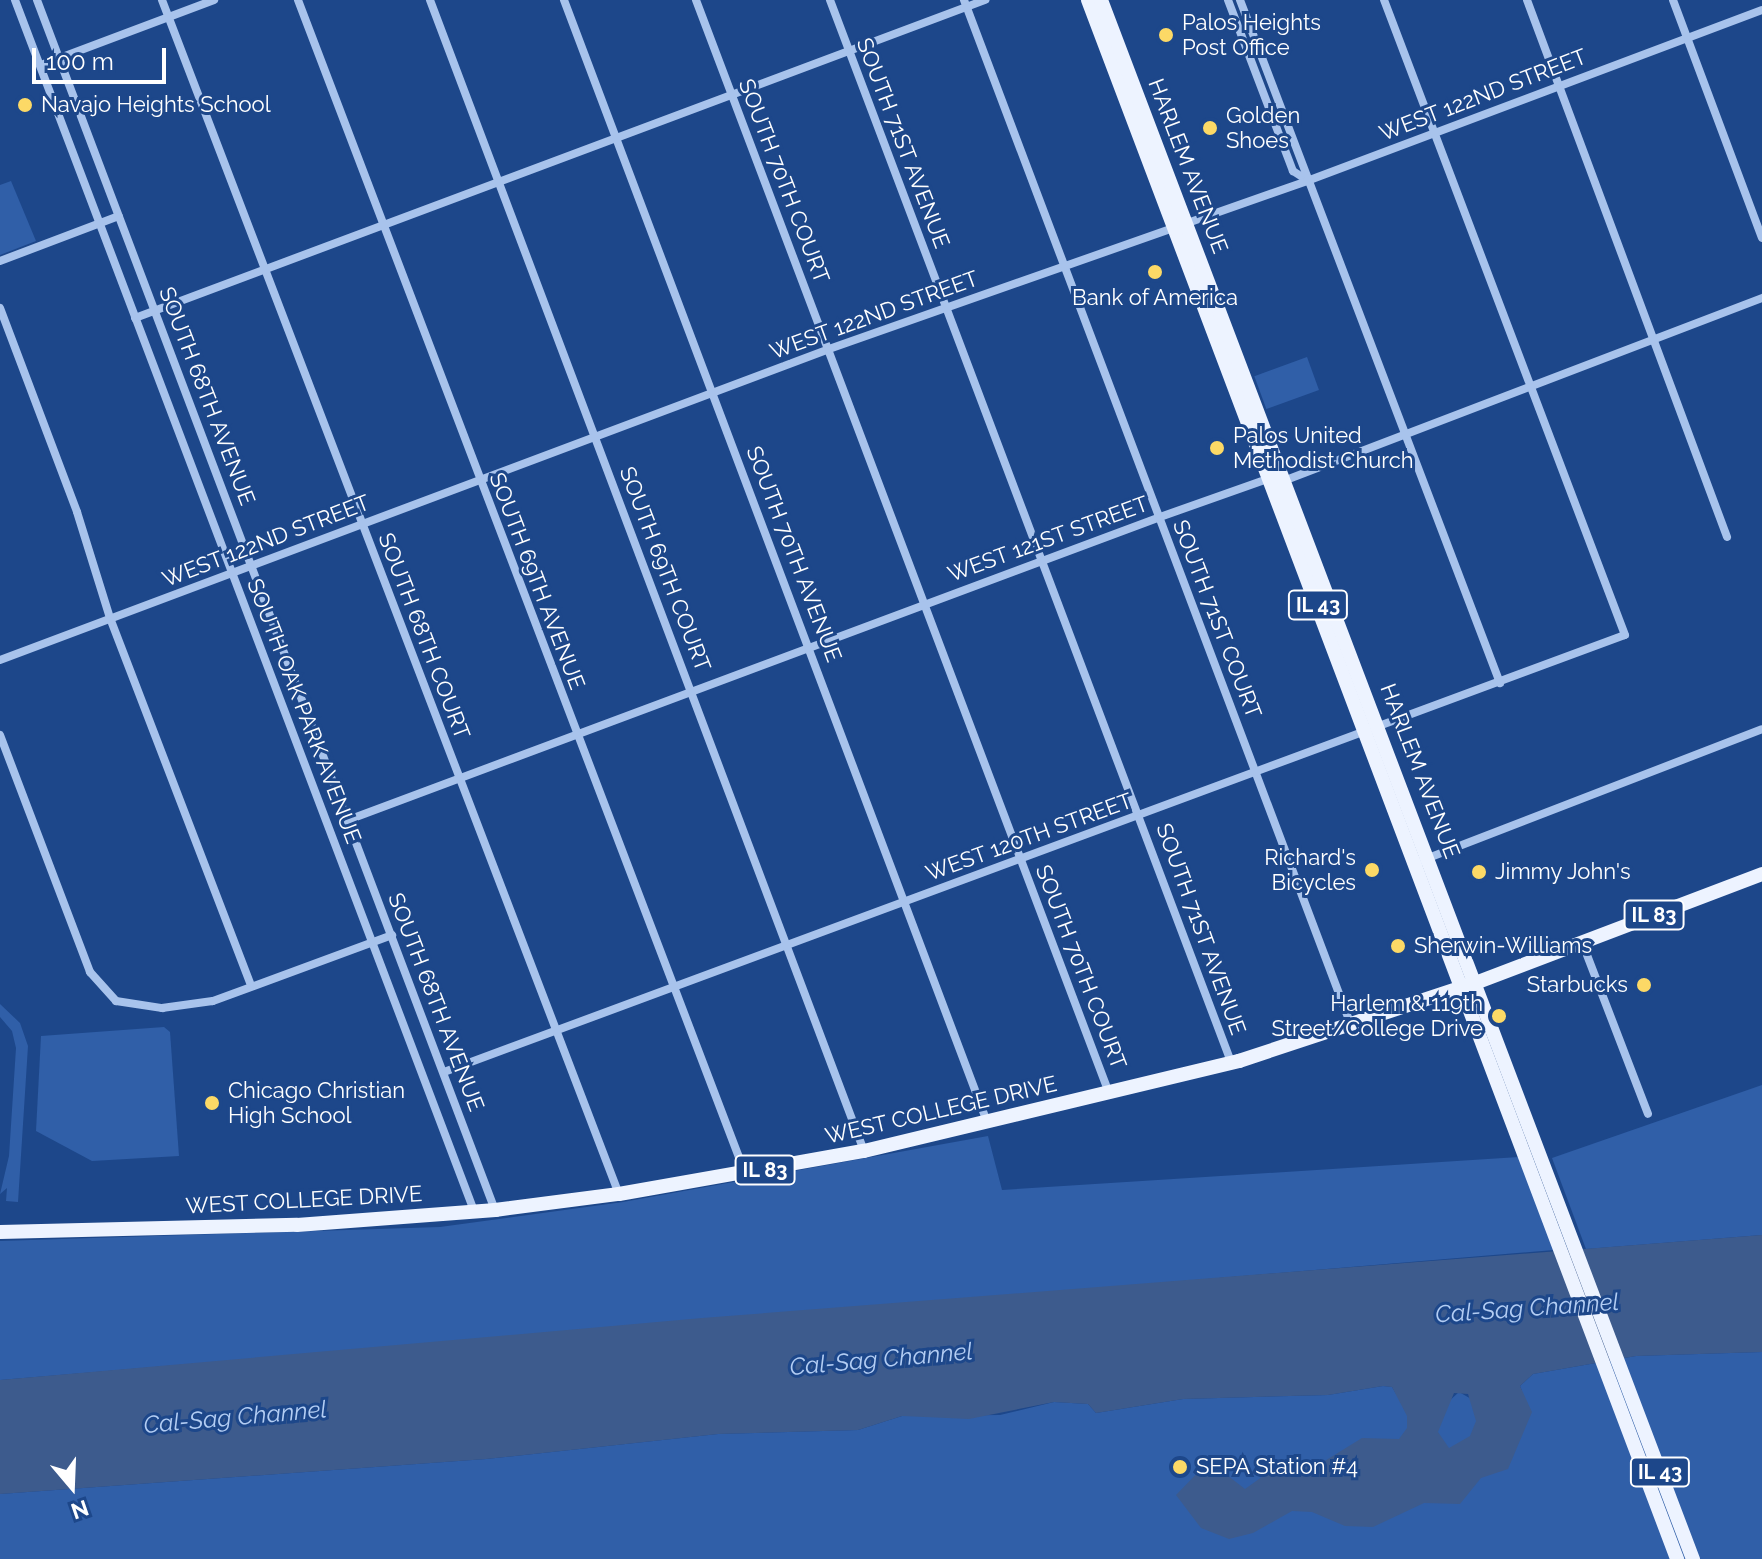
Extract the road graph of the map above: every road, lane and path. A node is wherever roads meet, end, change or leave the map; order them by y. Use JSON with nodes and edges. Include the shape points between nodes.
{"nodes":[{"id":1,"x":15,"y":0,"type":"edge"},
{"id":2,"x":37,"y":0,"type":"edge"},
{"id":3,"x":162,"y":0,"type":"edge"},
{"id":4,"x":214,"y":0,"type":"edge"},
{"id":5,"x":298,"y":0,"type":"edge"},
{"id":6,"x":430,"y":0,"type":"edge"},
{"id":7,"x":564,"y":0,"type":"edge"},
{"id":8,"x":696,"y":0,"type":"edge"},
{"id":9,"x":830,"y":0,"type":"edge"},
{"id":10,"x":985,"y":0,"type":"edge"},
{"id":11,"x":1088,"y":0,"type":"edge"},
{"id":12,"x":1101,"y":0,"type":"edge"},
{"id":13,"x":1228,"y":0,"type":"edge"},
{"id":14,"x":1240,"y":0,"type":"edge"},
{"id":15,"x":1384,"y":0,"type":"edge"},
{"id":16,"x":1527,"y":0,"type":"edge"},
{"id":17,"x":1673,"y":0,"type":"edge"},
{"id":18,"x":965,"y":3,"type":"edge"},
{"id":19,"x":1762,"y":10,"type":"edge"},
{"id":20,"x":168,"y":17,"type":"junction"},
{"id":21,"x":1688,"y":38,"type":"junction"},
{"id":22,"x":849,"y":50,"type":"junction"},
{"id":23,"x":58,"y":58,"type":"junction"},
{"id":24,"x":41,"y":65,"type":"junction"},
{"id":25,"x":1560,"y":86,"type":"junction"},
{"id":26,"x":732,"y":97,"type":"junction"},
{"id":27,"x":1433,"y":134,"type":"junction"},
{"id":28,"x":616,"y":140,"type":"junction"},
{"id":29,"x":1307,"y":181,"type":"junction"},
{"id":30,"x":499,"y":183,"type":"junction"},
{"id":31,"x":119,"y":216,"type":"junction"},
{"id":32,"x":1180,"y":222,"type":"junction"},
{"id":33,"x":99,"y":223,"type":"junction"},
{"id":34,"x":383,"y":227,"type":"junction"},
{"id":35,"x":1762,"y":238,"type":"edge"},
{"id":36,"x":0,"y":261,"type":"edge"},
{"id":37,"x":1063,"y":265,"type":"junction"},
{"id":38,"x":266,"y":270,"type":"junction"},
{"id":39,"x":1762,"y":298,"type":"edge"},
{"id":40,"x":946,"y":307,"type":"junction"},
{"id":41,"x":0,"y":308,"type":"edge"},
{"id":42,"x":155,"y":310,"type":"junction"},
{"id":43,"x":135,"y":318,"type":"junction"},
{"id":44,"x":1654,"y":339,"type":"junction"},
{"id":45,"x":829,"y":349,"type":"junction"},
{"id":46,"x":1531,"y":385,"type":"junction"},
{"id":47,"x":713,"y":394,"type":"junction"},
{"id":48,"x":1404,"y":433,"type":"junction"},
{"id":49,"x":595,"y":437,"type":"junction"},
{"id":50,"x":1270,"y":478,"type":"junction"},
{"id":51,"x":479,"y":480,"type":"junction"},
{"id":52,"x":1286,"y":480,"type":"junction"},
{"id":53,"x":1160,"y":517,"type":"junction"},
{"id":54,"x":362,"y":524,"type":"junction"},
{"id":55,"x":1727,"y":537,"type":"dead end"},
{"id":56,"x":1042,"y":561,"type":"junction"},
{"id":57,"x":252,"y":566,"type":"junction"},
{"id":58,"x":233,"y":573,"type":"junction"},
{"id":59,"x":925,"y":604,"type":"junction"},
{"id":60,"x":110,"y":618,"type":"junction"},
{"id":61,"x":811,"y":647,"type":"junction"},
{"id":62,"x":0,"y":660,"type":"edge"},
{"id":63,"x":1500,"y":683,"type":"junction"},
{"id":64,"x":692,"y":691,"type":"junction"},
{"id":65,"x":1762,"y":729,"type":"edge"},
{"id":66,"x":1372,"y":730,"type":"junction"},
{"id":67,"x":0,"y":735,"type":"edge"},
{"id":68,"x":576,"y":735,"type":"junction"},
{"id":69,"x":1256,"y":772,"type":"junction"},
{"id":70,"x":459,"y":778,"type":"junction"},
{"id":71,"x":1139,"y":816,"type":"junction"},
{"id":72,"x":348,"y":820,"type":"junction"},
{"id":73,"x":1430,"y":857,"type":"junction"},
{"id":74,"x":1021,"y":859,"type":"junction"},
{"id":75,"x":1415,"y":863,"type":"junction"},
{"id":76,"x":1762,"y":874,"type":"edge"},
{"id":77,"x":903,"y":903,"type":"junction"},
{"id":78,"x":392,"y":935,"type":"junction"},
{"id":79,"x":372,"y":942,"type":"junction"},
{"id":80,"x":1582,"y":942,"type":"junction"},
{"id":81,"x":789,"y":948,"type":"junction"},
{"id":82,"x":1478,"y":982,"type":"junction"},
{"id":83,"x":251,"y":986,"type":"junction"},
{"id":84,"x":1462,"y":987,"type":"junction"},
{"id":85,"x":672,"y":991,"type":"junction"},
{"id":86,"x":1351,"y":1026,"type":"junction"},
{"id":87,"x":556,"y":1034,"type":"junction"},
{"id":88,"x":1231,"y":1062,"type":"junction"},
{"id":89,"x":444,"y":1072,"type":"junction"},
{"id":90,"x":1110,"y":1094,"type":"junction"},
{"id":91,"x":1648,"y":1114,"type":"dead end"},
{"id":92,"x":988,"y":1122,"type":"junction"},
{"id":93,"x":864,"y":1151,"type":"junction"},
{"id":94,"x":745,"y":1174,"type":"junction"},
{"id":95,"x":619,"y":1194,"type":"junction"},
{"id":96,"x":495,"y":1210,"type":"junction"},
{"id":97,"x":474,"y":1211,"type":"junction"},
{"id":98,"x":1560,"y":1225,"type":"junction"},
{"id":99,"x":0,"y":1232,"type":"edge"},
{"id":100,"x":1621,"y":1388,"type":"junction"},
{"id":101,"x":1677,"y":1559,"type":"edge"},
{"id":102,"x":1693,"y":1559,"type":"edge"}],
"edges":[{"from":1,"to":24,"type":"street","name":"SOUTH OAK PARK AVENUE"},
{"from":2,"to":23,"type":"street","name":"SOUTH 68TH AVENUE"},
{"from":3,"to":20,"type":"street","name":"SOUTH 68TH COURT"},
{"from":4,"to":20,"type":"street"},
{"from":5,"to":34,"type":"street","name":"SOUTH 69TH AVENUE"},
{"from":6,"to":30,"type":"street","name":"SOUTH 69TH COURT"},
{"from":7,"to":28,"type":"street","name":"SOUTH 70TH AVENUE"},
{"from":8,"to":26,"type":"street","name":"SOUTH 70TH COURT"},
{"from":9,"to":22,"type":"street","name":"SOUTH 71ST AVENUE"},
{"from":10,"to":18,"type":"street"},
{"from":11,"to":32,"type":"main road","name":"HARLEM AVENUE","number":"IL 43"},
{"from":12,"to":32,"type":"main road","name":"HARLEM AVENUE","number":"IL 43"},
{"from":13,"to":29,"type":"street","via":[[1293,171]]},
{"from":14,"to":29,"type":"street"},
{"from":15,"to":27,"type":"street"},
{"from":16,"to":25,"type":"street"},
{"from":17,"to":21,"type":"street"},
{"from":18,"to":22,"type":"street"},
{"from":18,"to":37,"type":"street","name":"SOUTH 71ST COURT"},
{"from":19,"to":21,"type":"street","name":"WEST 122ND STREET"},
{"from":20,"to":23,"type":"street"},
{"from":20,"to":38,"type":"street","name":"SOUTH 68TH COURT"},
{"from":21,"to":25,"type":"street","name":"WEST 122ND STREET"},
{"from":21,"to":35,"type":"street"},
{"from":22,"to":26,"type":"street"},
{"from":22,"to":40,"type":"street","name":"SOUTH 71ST AVENUE"},
{"from":23,"to":24,"type":"street"},
{"from":23,"to":31,"type":"street","name":"SOUTH 68TH AVENUE"},
{"from":24,"to":33,"type":"street","name":"SOUTH OAK PARK AVENUE"},
{"from":25,"to":27,"type":"street","name":"WEST 122ND STREET"},
{"from":25,"to":44,"type":"street"},
{"from":26,"to":28,"type":"street"},
{"from":26,"to":45,"type":"street","name":"SOUTH 70TH COURT"},
{"from":27,"to":29,"type":"street","name":"WEST 122ND STREET"},
{"from":27,"to":46,"type":"street"},
{"from":28,"to":30,"type":"street"},
{"from":28,"to":47,"type":"street","name":"SOUTH 70TH AVENUE"},
{"from":29,"to":32,"type":"street","name":"WEST 122ND STREET"},
{"from":29,"to":48,"type":"street"},
{"from":30,"to":34,"type":"street"},
{"from":30,"to":49,"type":"street","name":"SOUTH 69TH COURT"},
{"from":31,"to":33,"type":"street"},
{"from":31,"to":42,"type":"street","name":"SOUTH 68TH AVENUE"},
{"from":32,"to":37,"type":"street","name":"WEST 122ND STREET"},
{"from":32,"to":50,"type":"main road","name":"HARLEM AVENUE","number":"IL 43"},
{"from":32,"to":52,"type":"main road","name":"HARLEM AVENUE","number":"IL 43"},
{"from":33,"to":36,"type":"street"},
{"from":33,"to":43,"type":"street","name":"SOUTH OAK PARK AVENUE"},
{"from":34,"to":38,"type":"street"},
{"from":34,"to":51,"type":"street","name":"SOUTH 69TH AVENUE"},
{"from":37,"to":40,"type":"street","name":"WEST 122ND STREET"},
{"from":37,"to":53,"type":"street","name":"SOUTH 71ST COURT"},
{"from":38,"to":42,"type":"street"},
{"from":38,"to":54,"type":"street","name":"SOUTH 68TH COURT"},
{"from":39,"to":44,"type":"street","name":"WEST 121ST STREET"},
{"from":40,"to":45,"type":"street","name":"WEST 122ND STREET"},
{"from":40,"to":56,"type":"street","name":"SOUTH 71ST AVENUE"},
{"from":41,"to":60,"type":"street","via":[[77,512]]},
{"from":42,"to":43,"type":"street"},
{"from":42,"to":57,"type":"street","name":"SOUTH 68TH AVENUE"},
{"from":43,"to":58,"type":"street","name":"SOUTH OAK PARK AVENUE"},
{"from":44,"to":46,"type":"street","name":"WEST 121ST STREET"},
{"from":44,"to":55,"type":"street"},
{"from":45,"to":47,"type":"street","name":"WEST 122ND STREET"},
{"from":45,"to":59,"type":"street","name":"SOUTH 70TH COURT"},
{"from":46,"to":48,"type":"street","name":"WEST 121ST STREET"},
{"from":46,"to":63,"type":"street","name":"WEST 120TH STREET","via":[[1625,635]]},
{"from":47,"to":49,"type":"street","name":"WEST 122ND STREET"},
{"from":47,"to":61,"type":"street","name":"SOUTH 70TH AVENUE"},
{"from":48,"to":52,"type":"street","name":"WEST 121ST STREET"},
{"from":48,"to":63,"type":"street"},
{"from":49,"to":51,"type":"street","name":"WEST 122ND STREET"},
{"from":49,"to":64,"type":"street","name":"SOUTH 69TH COURT"},
{"from":50,"to":52,"type":"street","name":"WEST 121ST STREET"},
{"from":50,"to":53,"type":"street","name":"WEST 121ST STREET"},
{"from":50,"to":66,"type":"main road","name":"HARLEM AVENUE","number":"IL 43"},
{"from":51,"to":54,"type":"street","name":"WEST 122ND STREET"},
{"from":51,"to":68,"type":"street","name":"SOUTH 69TH AVENUE"},
{"from":52,"to":66,"type":"main road","name":"HARLEM AVENUE","number":"IL 43"},
{"from":53,"to":56,"type":"street","name":"WEST 121ST STREET"},
{"from":53,"to":69,"type":"street","name":"SOUTH 71ST COURT"},
{"from":54,"to":57,"type":"street","name":"WEST 122ND STREET"},
{"from":54,"to":70,"type":"street","name":"SOUTH 68TH COURT"},
{"from":56,"to":59,"type":"street","name":"WEST 121ST STREET"},
{"from":56,"to":71,"type":"street","name":"SOUTH 71ST AVENUE"},
{"from":57,"to":58,"type":"street","name":"WEST 122ND STREET"},
{"from":57,"to":72,"type":"street","name":"SOUTH 68TH AVENUE"},
{"from":58,"to":60,"type":"street","name":"WEST 122ND STREET"},
{"from":58,"to":79,"type":"street","name":"SOUTH OAK PARK AVENUE"},
{"from":59,"to":61,"type":"street","name":"WEST 121ST STREET"},
{"from":59,"to":74,"type":"street","name":"SOUTH 70TH COURT"},
{"from":60,"to":62,"type":"street","name":"WEST 122ND STREET"},
{"from":60,"to":83,"type":"street"},
{"from":61,"to":64,"type":"street","name":"WEST 121ST STREET"},
{"from":61,"to":77,"type":"street","name":"SOUTH 70TH AVENUE"},
{"from":63,"to":66,"type":"street","name":"WEST 120TH STREET"},
{"from":64,"to":68,"type":"street","name":"WEST 121ST STREET"},
{"from":64,"to":81,"type":"street","name":"SOUTH 69TH COURT"},
{"from":65,"to":73,"type":"street"},
{"from":66,"to":69,"type":"street","name":"WEST 120TH STREET"},
{"from":66,"to":73,"type":"main road","name":"HARLEM AVENUE","number":"IL 43"},
{"from":66,"to":75,"type":"main road","name":"HARLEM AVENUE","number":"IL 43"},
{"from":67,"to":83,"type":"street","via":[[90,972],[116,1001],[187,1007]]},
{"from":68,"to":70,"type":"street","name":"WEST 121ST STREET"},
{"from":68,"to":85,"type":"street","name":"SOUTH 69TH AVENUE"},
{"from":69,"to":71,"type":"street","name":"WEST 120TH STREET"},
{"from":69,"to":86,"type":"street","name":"SOUTH 71ST COURT"},
{"from":70,"to":72,"type":"street","name":"WEST 121ST STREET"},
{"from":70,"to":87,"type":"street","name":"SOUTH 68TH COURT"},
{"from":71,"to":74,"type":"street","name":"WEST 120TH STREET"},
{"from":71,"to":88,"type":"street","name":"SOUTH 71ST AVENUE"},
{"from":72,"to":78,"type":"street","name":"SOUTH 68TH AVENUE"},
{"from":73,"to":75,"type":"street"},
{"from":73,"to":82,"type":"main road","name":"HARLEM AVENUE","number":"IL 43"},
{"from":74,"to":77,"type":"street","name":"WEST 120TH STREET"},
{"from":74,"to":90,"type":"street","name":"SOUTH 70TH COURT"},
{"from":75,"to":84,"type":"main road","name":"HARLEM AVENUE","number":"IL 43"},
{"from":76,"to":80,"type":"main road","name":"WEST COLLEGE DRIVE","number":"IL 83"},
{"from":77,"to":81,"type":"street","name":"WEST 120TH STREET"},
{"from":77,"to":92,"type":"street","name":"SOUTH 70TH AVENUE"},
{"from":78,"to":79,"type":"street"},
{"from":78,"to":89,"type":"street","name":"SOUTH 68TH AVENUE"},
{"from":79,"to":83,"type":"street"},
{"from":79,"to":97,"type":"street","name":"SOUTH OAK PARK AVENUE"},
{"from":80,"to":82,"type":"main road","name":"WEST COLLEGE DRIVE","number":"IL 83"},
{"from":80,"to":91,"type":"street"},
{"from":81,"to":85,"type":"street","name":"WEST 120TH STREET"},
{"from":81,"to":93,"type":"street","name":"SOUTH 69TH COURT"},
{"from":82,"to":84,"type":"main road","name":"WEST COLLEGE DRIVE","number":"IL 83"},
{"from":82,"to":98,"type":"main road","name":"HARLEM AVENUE","number":"IL 43"},
{"from":84,"to":86,"type":"main road","name":"WEST COLLEGE DRIVE","number":"IL 83"},
{"from":84,"to":98,"type":"main road","name":"HARLEM AVENUE","number":"IL 43"},
{"from":85,"to":87,"type":"street","name":"WEST 120TH STREET"},
{"from":85,"to":94,"type":"street","name":"SOUTH 69TH AVENUE"},
{"from":86,"to":88,"type":"main road","name":"WEST COLLEGE DRIVE","number":"IL 83"},
{"from":87,"to":89,"type":"street","name":"WEST 120TH STREET"},
{"from":87,"to":95,"type":"street","name":"SOUTH 68TH COURT"},
{"from":88,"to":90,"type":"main road","name":"WEST COLLEGE DRIVE","number":"IL 83"},
{"from":89,"to":96,"type":"street","name":"SOUTH 68TH AVENUE"},
{"from":90,"to":92,"type":"main road","name":"WEST COLLEGE DRIVE","number":"IL 83"},
{"from":92,"to":93,"type":"main road","name":"WEST COLLEGE DRIVE","number":"IL 83"},
{"from":93,"to":94,"type":"main road","name":"WEST COLLEGE DRIVE","number":"IL 83"},
{"from":94,"to":95,"type":"main road","name":"WEST COLLEGE DRIVE","number":"IL 83"},
{"from":95,"to":96,"type":"main road","name":"WEST COLLEGE DRIVE","number":"IL 83"},
{"from":96,"to":97,"type":"main road","name":"WEST COLLEGE DRIVE","number":"IL 83"},
{"from":97,"to":99,"type":"main road","name":"WEST COLLEGE DRIVE","number":"IL 83","via":[[297,1225]]},
{"from":98,"to":100,"type":"main road","name":"HARLEM AVENUE","number":"IL 43"},
{"from":100,"to":101,"type":"main road","name":"HARLEM AVENUE","number":"IL 43"},
{"from":100,"to":102,"type":"main road","name":"HARLEM AVENUE","number":"IL 43"}]}
